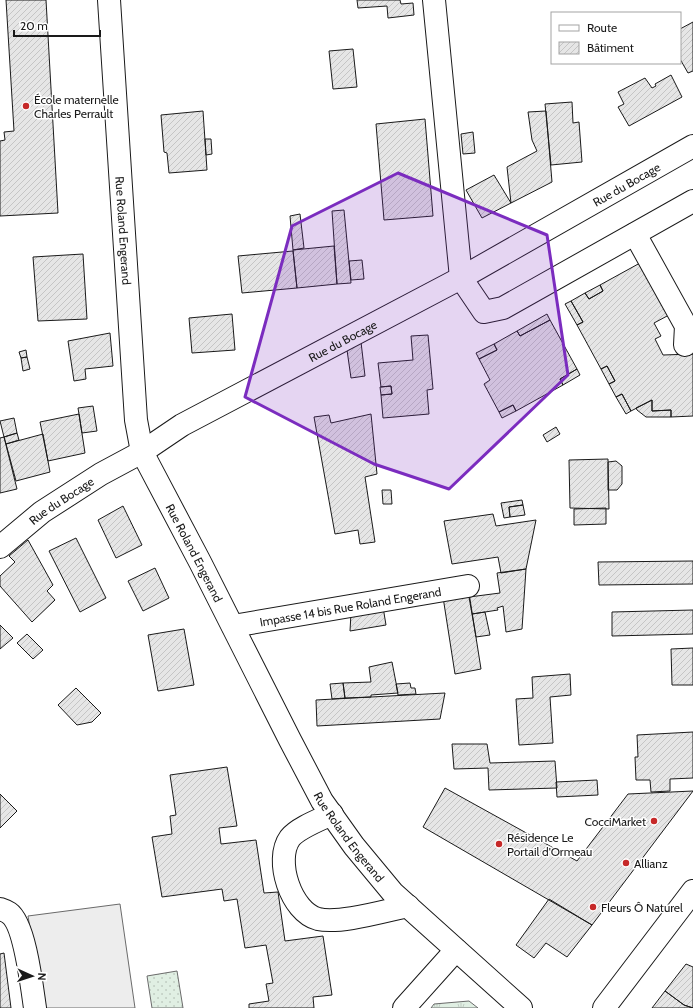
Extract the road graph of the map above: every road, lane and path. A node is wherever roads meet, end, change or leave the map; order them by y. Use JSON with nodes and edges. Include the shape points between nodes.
{"nodes":[{"id":1,"x":109,"y":0,"type":"edge"},
{"id":2,"x":434,"y":0,"type":"edge"},
{"id":3,"x":693,"y":146,"type":"edge"},
{"id":4,"x":693,"y":201,"type":"edge"},
{"id":5,"x":634,"y":234,"type":"junction"},
{"id":6,"x":461,"y":278,"type":"junction"},
{"id":7,"x":685,"y":344,"type":"dead end"},
{"id":8,"x":142,"y":452,"type":"junction"},
{"id":9,"x":0,"y":547,"type":"edge"},
{"id":10,"x":468,"y":586,"type":"dead end"},
{"id":11,"x":233,"y":626,"type":"junction"},
{"id":12,"x":332,"y":814,"type":"junction"},
{"id":13,"x":693,"y":892,"type":"edge"},
{"id":14,"x":408,"y":906,"type":"junction"},
{"id":15,"x":0,"y":909,"type":"edge"},
{"id":16,"x":456,"y":950,"type":"junction"},
{"id":17,"x":35,"y":1008,"type":"edge"},
{"id":18,"x":404,"y":1008,"type":"edge"},
{"id":19,"x":521,"y":1008,"type":"edge"},
{"id":20,"x":604,"y":1008,"type":"edge"}],
"edges":[{"from":1,"to":8,"type":"street","name":"Rue Roland Engerand","via":[[137,428]]},
{"from":2,"to":6,"type":"street"},
{"from":3,"to":6,"type":"street","name":"Rue du Bocage"},
{"from":4,"to":5,"type":"street"},
{"from":5,"to":6,"type":"street","via":[[503,308],[484,312]]},
{"from":5,"to":7,"type":"street","via":[[686,326]]},
{"from":6,"to":8,"type":"street","name":"Rue du Bocage","via":[[182,425]]},
{"from":8,"to":9,"type":"street","name":"Rue du Bocage","via":[[101,474],[42,512]]},
{"from":8,"to":11,"type":"street","name":"Rue Roland Engerand"},
{"from":10,"to":11,"type":"street","name":"Impasse 14 bis Rue Roland Engerand"},
{"from":11,"to":12,"type":"street","name":"Rue Roland Engerand","via":[[322,801]]},
{"from":12,"to":14,"type":"street","name":"Rue Roland Engerand","via":[[354,846],[393,893]]},
{"from":12,"to":14,"type":"street","via":[[295,832],[285,850],[287,880],[293,898],[302,909],[315,918],[338,920]]},
{"from":13,"to":20,"type":"street"},
{"from":14,"to":16,"type":"street","name":"Rue Roland Engerand"},
{"from":15,"to":17,"type":"street","via":[[10,913],[25,946]]},
{"from":16,"to":18,"type":"street"},
{"from":16,"to":19,"type":"street","name":"Rue Roland Engerand"}]}
